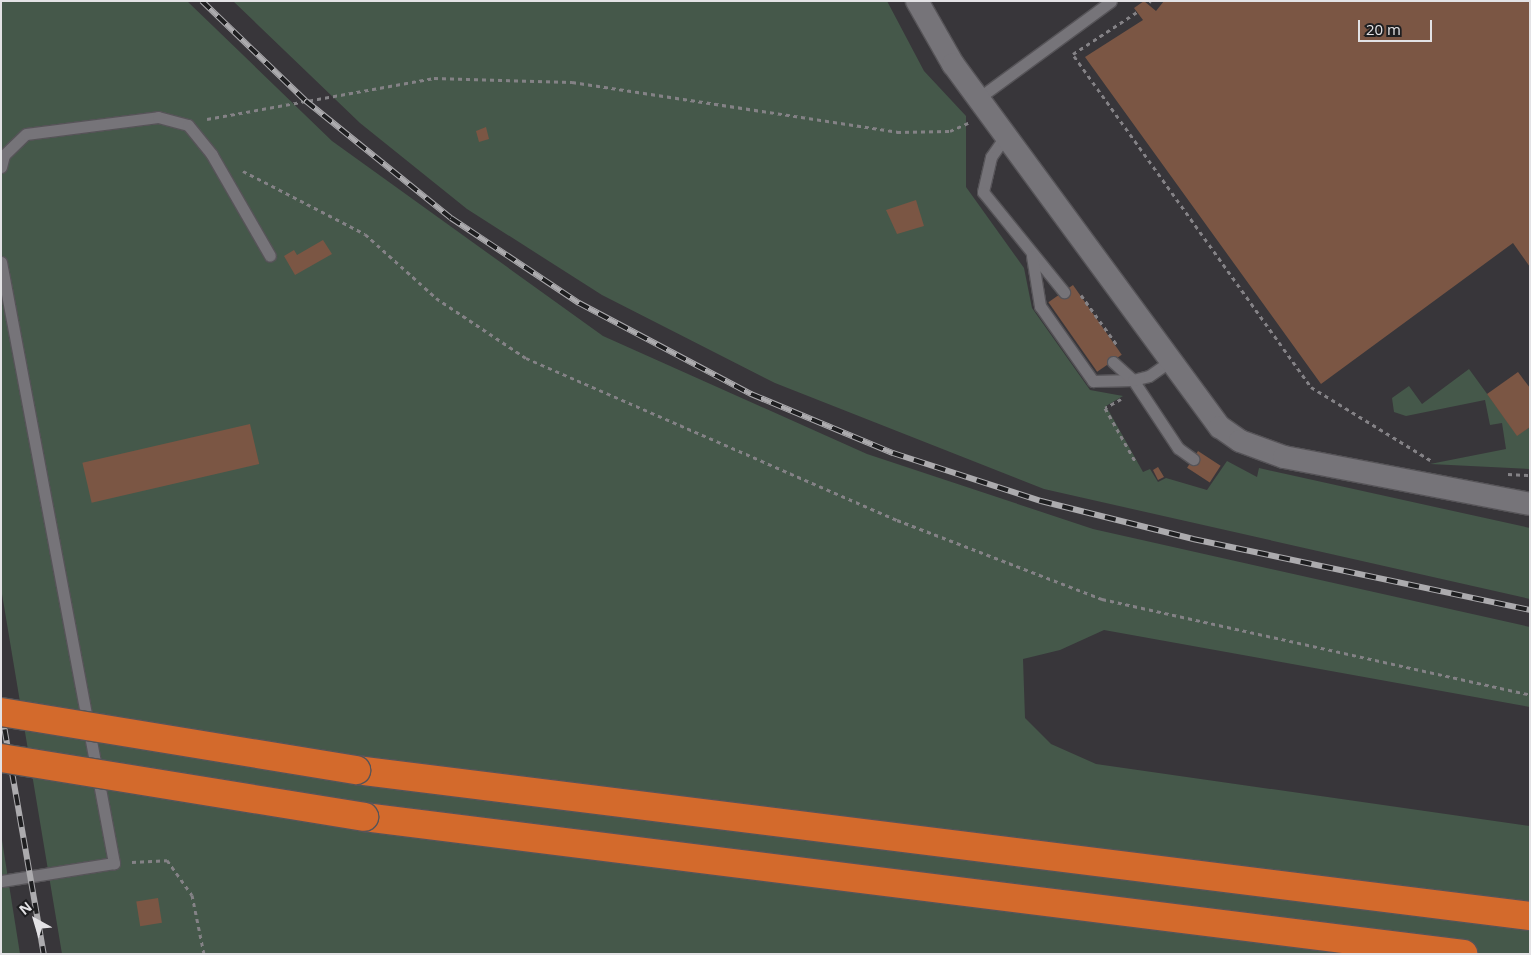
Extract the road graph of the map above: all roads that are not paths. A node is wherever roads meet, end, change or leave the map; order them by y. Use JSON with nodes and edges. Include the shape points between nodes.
{"nodes":[{"id":1,"x":918,"y":1,"type":"edge"},
{"id":2,"x":1111,"y":1,"type":"edge"},
{"id":3,"x":986,"y":105,"type":"junction"},
{"id":4,"x":1007,"y":134,"type":"junction"},
{"id":5,"x":1,"y":167,"type":"edge"},
{"id":6,"x":270,"y":256,"type":"dead end"},
{"id":7,"x":1032,"y":256,"type":"junction"},
{"id":8,"x":1,"y":262,"type":"edge"},
{"id":9,"x":1064,"y":292,"type":"dead end"},
{"id":10,"x":1112,"y":362,"type":"dead end"},
{"id":11,"x":1169,"y":362,"type":"junction"},
{"id":12,"x":1133,"y":380,"type":"junction"},
{"id":13,"x":1193,"y":459,"type":"dead end"},
{"id":14,"x":1530,"y":504,"type":"edge"},
{"id":15,"x":1,"y":712,"type":"edge"},
{"id":16,"x":1,"y":758,"type":"edge"},
{"id":17,"x":1,"y":881,"type":"edge"},
{"id":18,"x":1530,"y":916,"type":"edge"},
{"id":19,"x":1464,"y":954,"type":"edge"}],
"edges":[{"from":1,"to":3,"type":"street","via":[[953,64]]},
{"from":2,"to":3,"type":"lane","via":[[1063,36]]},
{"from":3,"to":4,"type":"street"},
{"from":4,"to":7,"type":"lane","via":[[991,158],[983,192]]},
{"from":4,"to":11,"type":"street"},
{"from":5,"to":6,"type":"lane","via":[[4,155],[26,134],[158,117],[188,125],[212,155]]},
{"from":7,"to":9,"type":"lane"},
{"from":7,"to":12,"type":"lane","via":[[1040,306],[1093,381]]},
{"from":8,"to":17,"type":"lane","via":[[114,863]]},
{"from":10,"to":12,"type":"lane"},
{"from":11,"to":12,"type":"lane","via":[[1149,376]]},
{"from":11,"to":14,"type":"street","via":[[1220,427],[1261,451]]},
{"from":12,"to":13,"type":"lane","via":[[1178,448]]},
{"from":15,"to":18,"type":"highway","bridge":true,"via":[[356,770]]},
{"from":16,"to":19,"type":"highway","bridge":true,"via":[[364,817]]}]}
